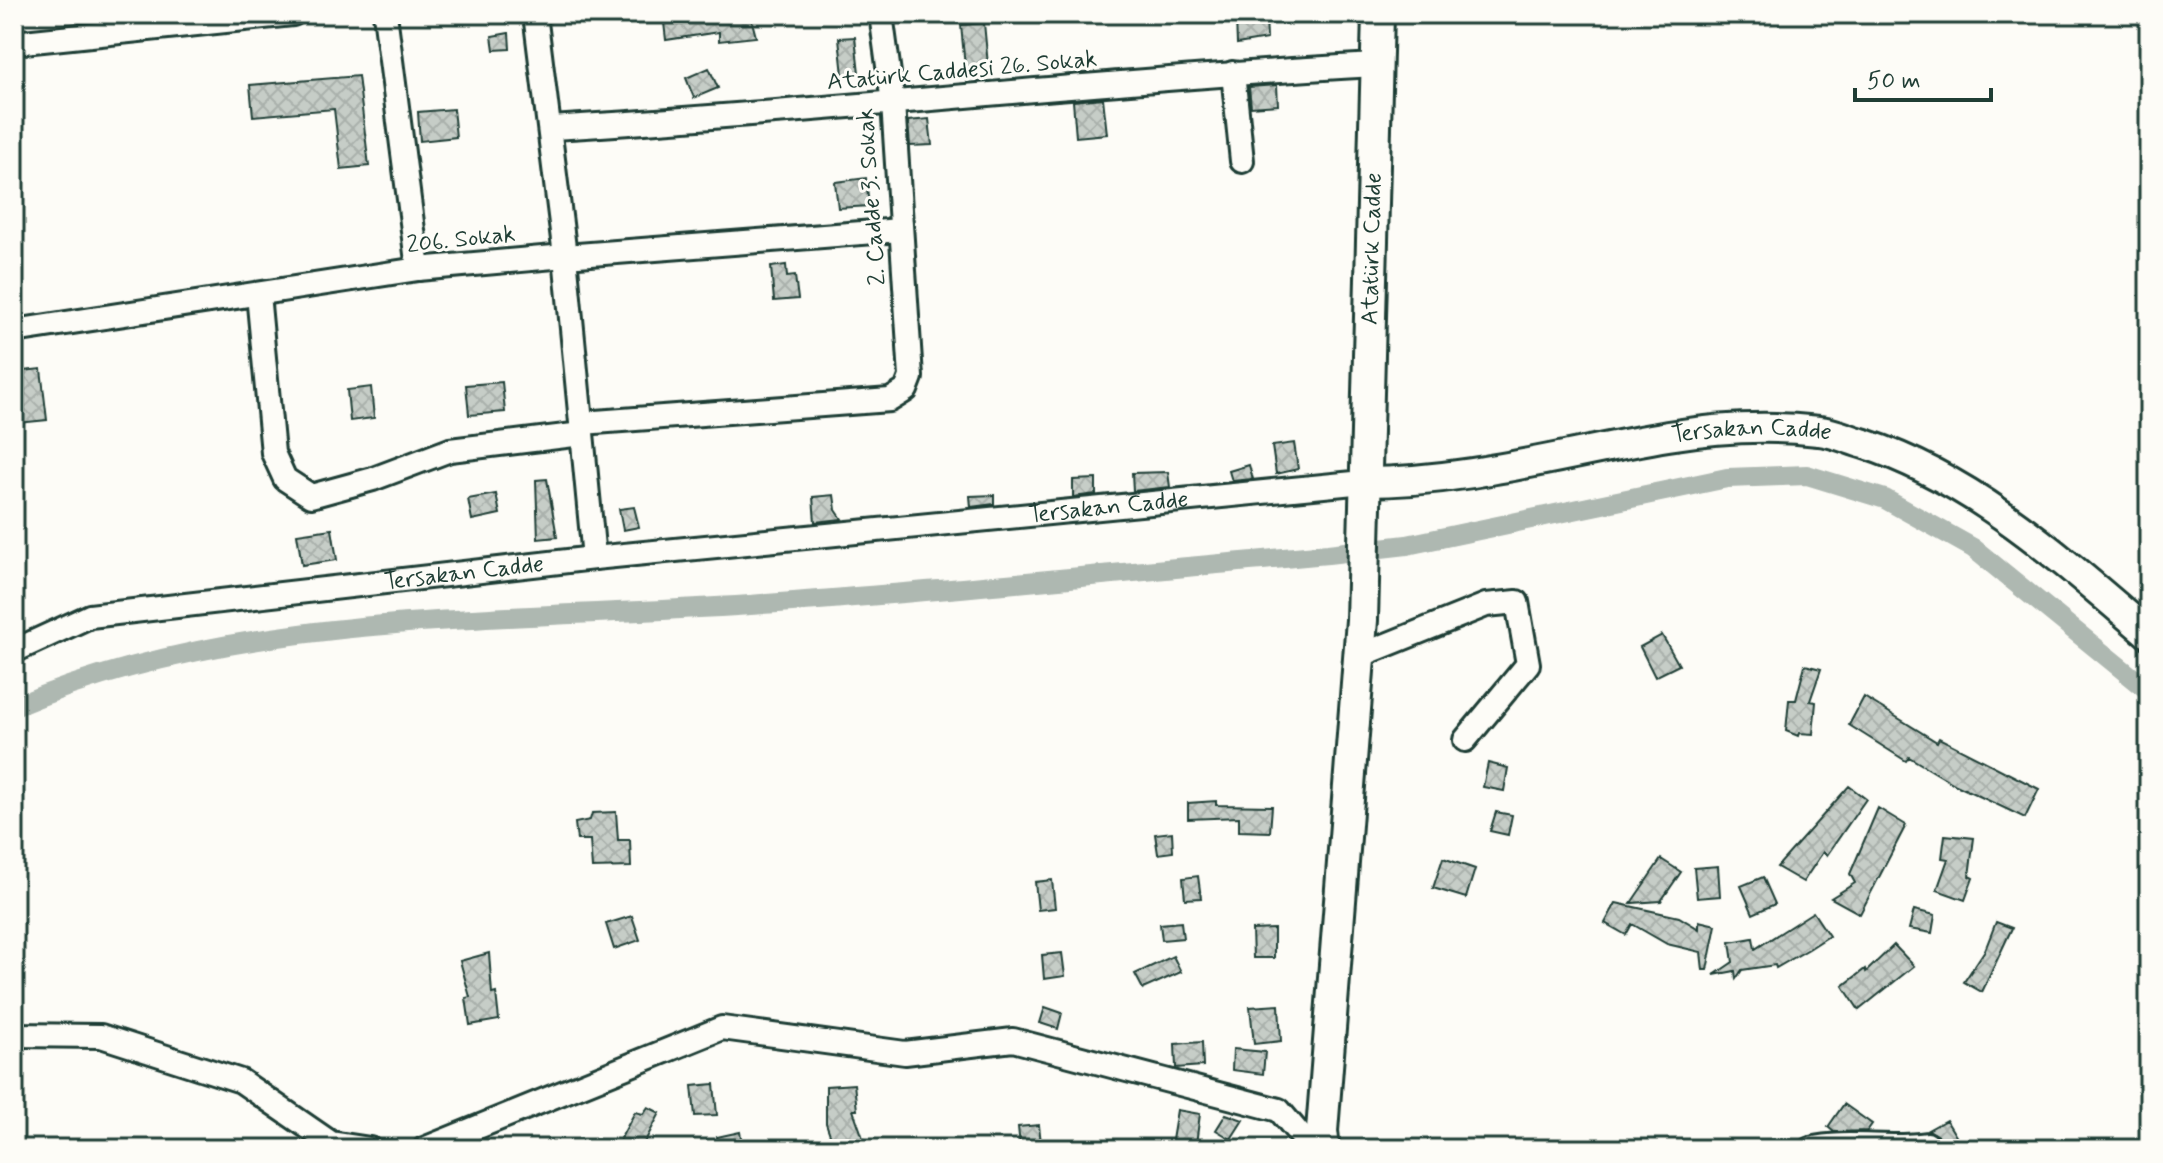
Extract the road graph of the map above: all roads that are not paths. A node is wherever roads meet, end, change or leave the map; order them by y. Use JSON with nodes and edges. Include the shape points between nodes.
{"nodes":[{"id":1,"x":293,"y":14,"type":"edge"},
{"id":2,"x":385,"y":14,"type":"edge"},
{"id":3,"x":535,"y":14,"type":"edge"},
{"id":4,"x":881,"y":14,"type":"edge"},
{"id":5,"x":1378,"y":14,"type":"edge"},
{"id":6,"x":14,"y":43,"type":"edge"},
{"id":7,"x":1376,"y":65,"type":"junction"},
{"id":8,"x":1233,"y":73,"type":"junction"},
{"id":9,"x":893,"y":103,"type":"junction"},
{"id":10,"x":552,"y":128,"type":"junction"},
{"id":11,"x":1242,"y":161,"type":"dead end"},
{"id":12,"x":900,"y":230,"type":"junction"},
{"id":13,"x":565,"y":256,"type":"junction"},
{"id":14,"x":418,"y":269,"type":"junction"},
{"id":15,"x":258,"y":294,"type":"junction"},
{"id":16,"x":14,"y":331,"type":"edge"},
{"id":17,"x":582,"y":429,"type":"junction"},
{"id":18,"x":1364,"y":482,"type":"junction"},
{"id":19,"x":594,"y":558,"type":"junction"},
{"id":20,"x":2149,"y":634,"type":"edge"},
{"id":21,"x":14,"y":651,"type":"edge"},
{"id":22,"x":1359,"y":656,"type":"junction"},
{"id":23,"x":1465,"y":740,"type":"dead end"},
{"id":24,"x":14,"y":1025,"type":"edge"},
{"id":25,"x":14,"y":1035,"type":"edge"},
{"id":26,"x":53,"y":1036,"type":"junction"},
{"id":27,"x":1927,"y":1144,"type":"dead end"},
{"id":28,"x":370,"y":1149,"type":"edge"},
{"id":29,"x":424,"y":1149,"type":"edge"},
{"id":30,"x":1312,"y":1149,"type":"edge"},
{"id":31,"x":1324,"y":1149,"type":"edge"},
{"id":32,"x":1810,"y":1149,"type":"edge"}],
"edges":[{"from":1,"to":6,"type":"street"},
{"from":2,"to":14,"type":"street"},
{"from":3,"to":10,"type":"street"},
{"from":4,"to":9,"type":"street","name":"2. Cadde 3. Sokak"},
{"from":5,"to":7,"type":"main road","name":"Atatürk Cadde"},
{"from":7,"to":8,"type":"street","name":"Atatürk Caddesi 26. Sokak"},
{"from":7,"to":18,"type":"main road","name":"Atatürk Cadde"},
{"from":8,"to":9,"type":"street","name":"Atatürk Caddesi 26. Sokak"},
{"from":8,"to":11,"type":"street"},
{"from":9,"to":10,"type":"street","name":"Atatürk Caddesi 26. Sokak"},
{"from":9,"to":12,"type":"street","name":"2. Cadde 3. Sokak"},
{"from":10,"to":13,"type":"street"},
{"from":12,"to":13,"type":"street","name":"206. Sokak"},
{"from":12,"to":17,"type":"street","name":"2. Cadde 3. Sokak","via":[[911,377],[906,390],[890,400]]},
{"from":13,"to":14,"type":"street","name":"206. Sokak"},
{"from":13,"to":17,"type":"street"},
{"from":14,"to":15,"type":"street","name":"206. Sokak"},
{"from":15,"to":16,"type":"street","name":"206. Sokak"},
{"from":15,"to":17,"type":"street","via":[[273,453],[285,479],[311,496],[450,450]]},
{"from":17,"to":19,"type":"street"},
{"from":18,"to":19,"type":"street","name":"Tersakan Cadde"},
{"from":18,"to":20,"type":"street","name":"Tersakan Cadde","via":[[1482,474],[1670,435],[1756,427],[1822,431],[1910,459],[2024,528]]},
{"from":18,"to":22,"type":"main road","name":"Atatürk Cadde"},
{"from":19,"to":21,"type":"street","name":"Tersakan Cadde","via":[[90,616]]},
{"from":22,"to":23,"type":"street","via":[[1486,605],[1517,602],[1528,664]]},
{"from":22,"to":31,"type":"main road","name":"Atatürk Cadde"},
{"from":24,"to":26,"type":"street"},
{"from":25,"to":26,"type":"street"},
{"from":26,"to":28,"type":"street","via":[[101,1036],[241,1081],[331,1143]]},
{"from":27,"to":32,"type":"street"},
{"from":29,"to":30,"type":"street","via":[[722,1028],[905,1053],[1013,1040],[1279,1110]]}]}
